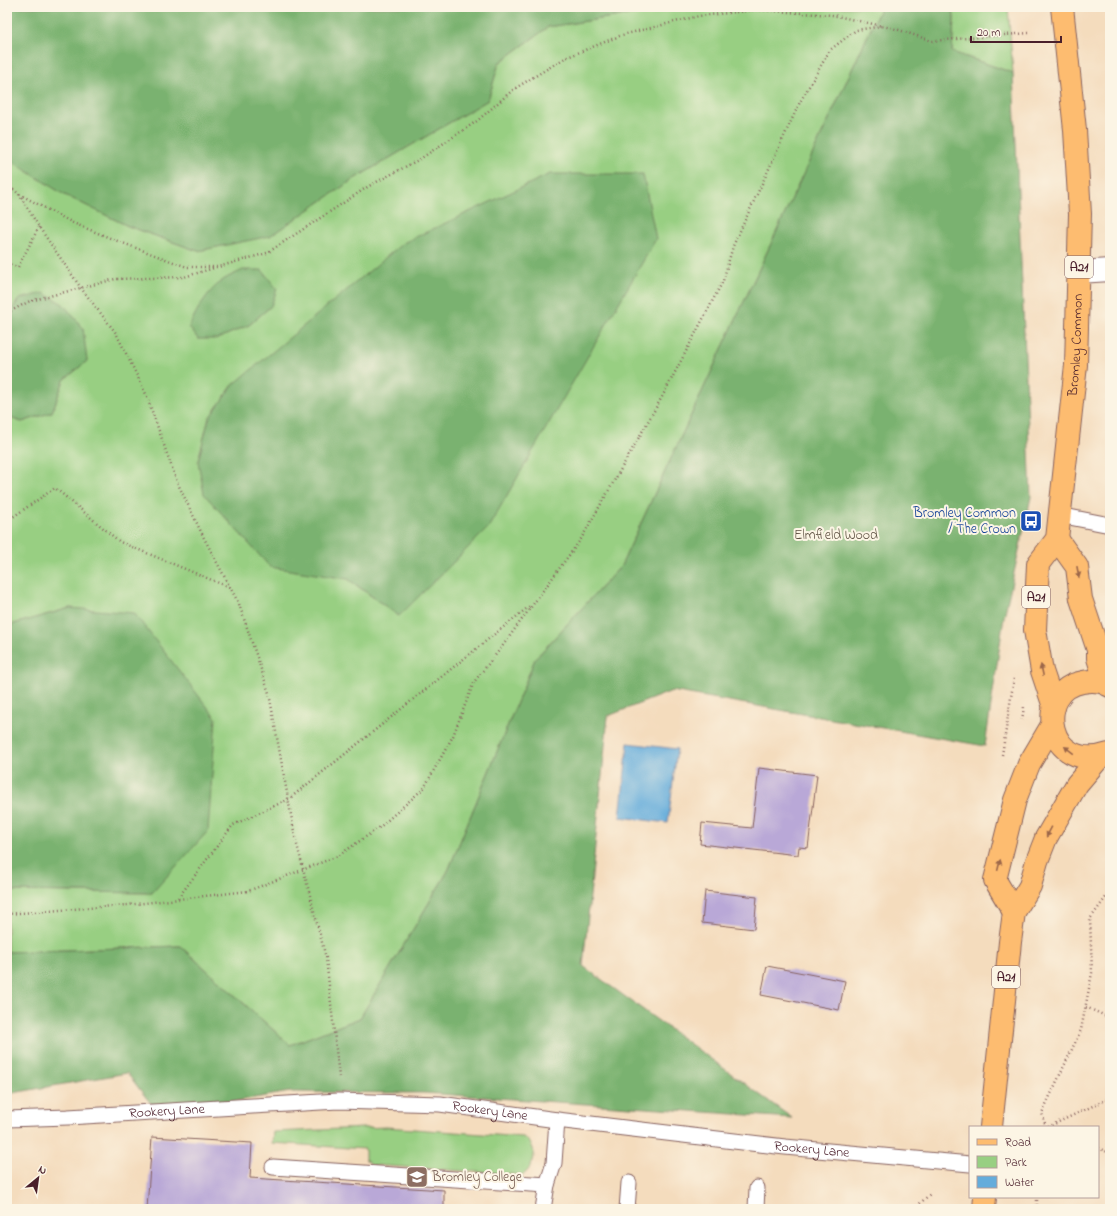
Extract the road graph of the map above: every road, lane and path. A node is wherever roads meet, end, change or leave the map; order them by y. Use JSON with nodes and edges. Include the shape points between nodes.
{"nodes":[{"id":1,"x":1062,"y":7,"type":"edge"},
{"id":2,"x":883,"y":26,"type":"junction"},
{"id":3,"x":1029,"y":33,"type":"dead end"},
{"id":4,"x":7,"y":184,"type":"edge"},
{"id":5,"x":19,"y":194,"type":"junction"},
{"id":6,"x":39,"y":227,"type":"junction"},
{"id":7,"x":7,"y":265,"type":"edge"},
{"id":8,"x":218,"y":267,"type":"junction"},
{"id":9,"x":1110,"y":270,"type":"edge"},
{"id":10,"x":1079,"y":272,"type":"junction"},
{"id":11,"x":81,"y":288,"type":"junction"},
{"id":12,"x":7,"y":313,"type":"edge"},
{"id":13,"x":1059,"y":515,"type":"junction"},
{"id":14,"x":7,"y":521,"type":"edge"},
{"id":15,"x":1110,"y":525,"type":"edge"},
{"id":16,"x":1057,"y":539,"type":"junction"},
{"id":17,"x":231,"y":589,"type":"junction"},
{"id":18,"x":533,"y":603,"type":"junction"},
{"id":19,"x":1015,"y":673,"type":"dead end"},
{"id":20,"x":1108,"y":685,"type":"edge"},
{"id":21,"x":1053,"y":716,"type":"junction"},
{"id":22,"x":1104,"y":756,"type":"edge"},
{"id":23,"x":1001,"y":762,"type":"dead end"},
{"id":24,"x":289,"y":799,"type":"junction"},
{"id":25,"x":304,"y":870,"type":"junction"},
{"id":26,"x":1110,"y":892,"type":"edge"},
{"id":27,"x":178,"y":899,"type":"junction"},
{"id":28,"x":1014,"y":912,"type":"junction"},
{"id":29,"x":7,"y":914,"type":"edge"},
{"id":30,"x":1086,"y":1007,"type":"junction"},
{"id":31,"x":1110,"y":1018,"type":"edge"},
{"id":32,"x":1110,"y":1098,"type":"edge"},
{"id":33,"x":338,"y":1101,"type":"junction"},
{"id":34,"x":7,"y":1119,"type":"edge"},
{"id":35,"x":558,"y":1120,"type":"junction"},
{"id":36,"x":991,"y":1126,"type":"edge"},
{"id":37,"x":1047,"y":1126,"type":"edge"},
{"id":38,"x":1049,"y":1126,"type":"edge"},
{"id":39,"x":1099,"y":1148,"type":"edge"},
{"id":40,"x":1110,"y":1153,"type":"edge"},
{"id":41,"x":969,"y":1164,"type":"edge"},
{"id":42,"x":274,"y":1168,"type":"dead end"},
{"id":43,"x":629,"y":1183,"type":"dead end"},
{"id":44,"x":547,"y":1185,"type":"junction"},
{"id":45,"x":757,"y":1188,"type":"dead end"},
{"id":46,"x":930,"y":1194,"type":"dead end"},
{"id":47,"x":984,"y":1198,"type":"edge"},
{"id":48,"x":1037,"y":1198,"type":"edge"},
{"id":49,"x":543,"y":1209,"type":"edge"},
{"id":50,"x":628,"y":1209,"type":"edge"},
{"id":51,"x":756,"y":1209,"type":"edge"},
{"id":52,"x":914,"y":1209,"type":"edge"},
{"id":53,"x":984,"y":1209,"type":"edge"},
{"id":54,"x":1036,"y":1209,"type":"edge"}],
"edges":[{"from":1,"to":10,"type":"main road","name":"Bromley Common","number":"A21","via":[[1080,214]]},
{"from":2,"to":3,"type":"path","via":[[932,41]]},
{"from":2,"to":8,"type":"path","via":[[832,15],[757,10],[699,16],[622,35],[565,58],[514,88],[477,121],[420,159],[369,186],[267,253]]},
{"from":2,"to":18,"type":"path","via":[[856,30],[830,50],[800,102],[733,246],[723,281],[662,397],[581,539]]},
{"from":4,"to":5,"type":"path"},
{"from":5,"to":6,"type":"path"},
{"from":5,"to":8,"type":"path","via":[[74,223],[187,267]]},
{"from":6,"to":7,"type":"path","via":[[18,267]]},
{"from":6,"to":11,"type":"path"},
{"from":8,"to":11,"type":"path","via":[[184,277],[115,279]]},
{"from":9,"to":10,"type":"street"},
{"from":10,"to":13,"type":"main road","name":"Bromley Common","number":"A21","via":[[1076,365]]},
{"from":11,"to":12,"type":"path","via":[[30,301]]},
{"from":11,"to":17,"type":"path","via":[[116,333],[146,394],[177,482]]},
{"from":13,"to":15,"type":"lane"},
{"from":13,"to":16,"type":"main road","name":"Bromley Common","number":"A21"},
{"from":14,"to":17,"type":"path","via":[[55,488],[120,542]]},
{"from":16,"to":20,"type":"main road","one_way":true,"via":[[1078,567],[1081,599]]},
{"from":21,"to":16,"type":"main road","number":"A21","one_way":true,"via":[[1035,630],[1038,564]]},
{"from":17,"to":24,"type":"path","via":[[239,604],[269,693]]},
{"from":18,"to":24,"type":"path"},
{"from":18,"to":25,"type":"path","via":[[474,682],[453,736],[424,788],[380,827],[338,856]]},
{"from":19,"to":23,"type":"path"},
{"from":20,"to":21,"type":"main road","via":[[1089,681],[1067,689],[1060,697]]},
{"from":22,"to":21,"type":"main road","one_way":true,"via":[[1087,758],[1067,750],[1056,737]]},
{"from":28,"to":21,"type":"main road","one_way":true,"via":[[995,880],[1015,800]]},
{"from":22,"to":28,"type":"main road","number":"A21","one_way":true,"via":[[1078,784],[1046,838],[1030,886]]},
{"from":24,"to":25,"type":"path"},
{"from":24,"to":27,"type":"path","via":[[233,825]]},
{"from":25,"to":27,"type":"path","via":[[248,891]]},
{"from":25,"to":33,"type":"path","via":[[326,958],[339,1078]]},
{"from":26,"to":30,"type":"path","via":[[1090,920],[1092,973]]},
{"from":27,"to":29,"type":"path"},
{"from":28,"to":36,"type":"main road","number":"A21"},
{"from":30,"to":31,"type":"path"},
{"from":30,"to":37,"type":"path","via":[[1081,1030],[1042,1113]]},
{"from":32,"to":38,"type":"path"},
{"from":33,"to":34,"type":"lane","name":"Rookery Lane"},
{"from":33,"to":35,"type":"lane","name":"Rookery Lane","via":[[440,1104]]},
{"from":35,"to":41,"type":"lane","name":"Rookery Lane","via":[[785,1147]]},
{"from":35,"to":44,"type":"lane","via":[[554,1163]]},
{"from":39,"to":40,"type":"path"},
{"from":42,"to":44,"type":"lane"},
{"from":43,"to":50,"type":"lane"},
{"from":44,"to":49,"type":"lane"},
{"from":45,"to":51,"type":"lane"},
{"from":46,"to":52,"type":"path"},
{"from":47,"to":53,"type":"main road"},
{"from":48,"to":54,"type":"path"}]}
